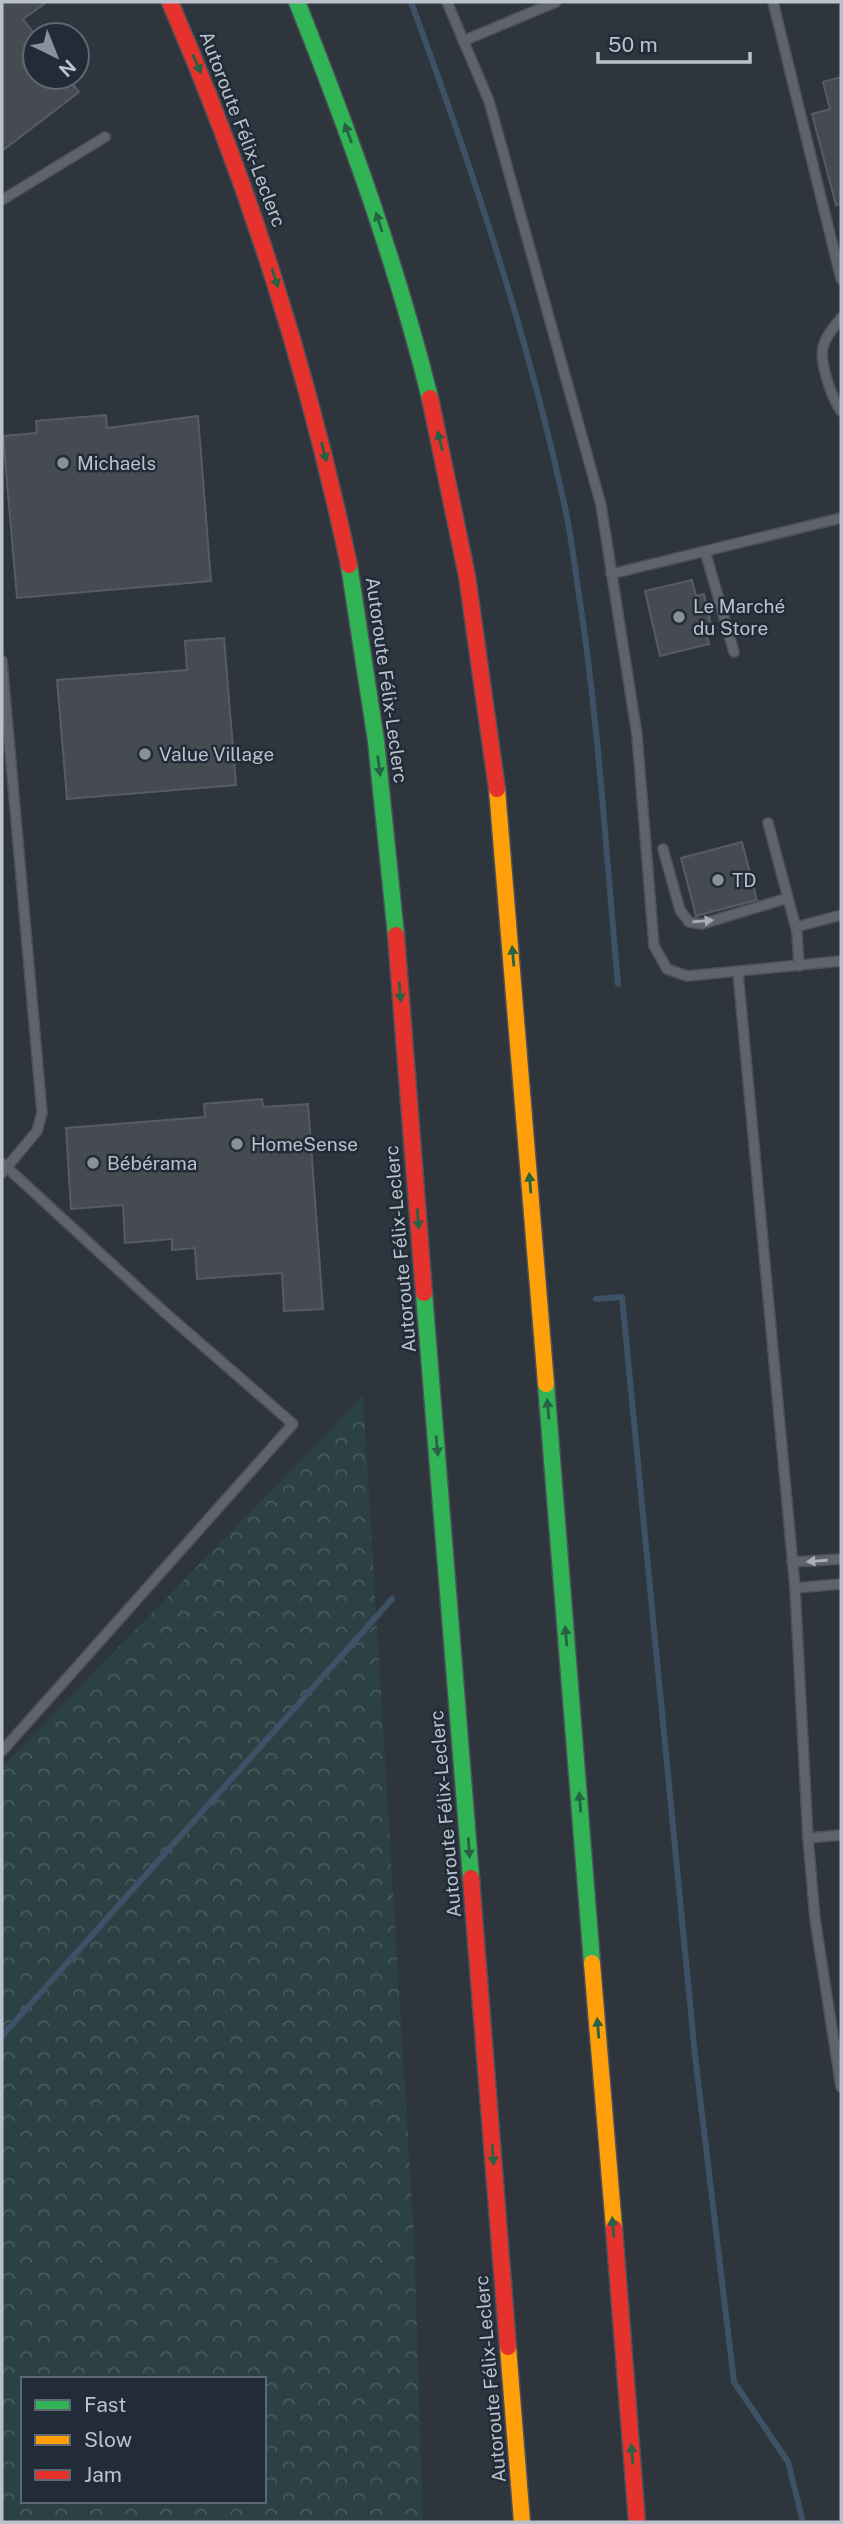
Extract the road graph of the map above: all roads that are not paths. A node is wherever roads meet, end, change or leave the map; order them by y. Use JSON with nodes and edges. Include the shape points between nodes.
{"nodes":[{"id":1,"x":170,"y":2,"type":"edge"},
{"id":2,"x":298,"y":2,"type":"edge"},
{"id":3,"x":447,"y":2,"type":"edge"},
{"id":4,"x":556,"y":2,"type":"edge"},
{"id":5,"x":773,"y":2,"type":"edge"},
{"id":6,"x":463,"y":41,"type":"junction"},
{"id":7,"x":105,"y":137,"type":"dead end"},
{"id":8,"x":2,"y":200,"type":"edge"},
{"id":9,"x":841,"y":279,"type":"edge"},
{"id":10,"x":841,"y":318,"type":"edge"},
{"id":11,"x":841,"y":411,"type":"edge"},
{"id":12,"x":841,"y":518,"type":"edge"},
{"id":13,"x":705,"y":551,"type":"junction"},
{"id":14,"x":611,"y":574,"type":"junction"},
{"id":15,"x":734,"y":652,"type":"dead end"},
{"id":16,"x":2,"y":662,"type":"edge"},
{"id":17,"x":768,"y":823,"type":"dead end"},
{"id":18,"x":663,"y":849,"type":"dead end"},
{"id":19,"x":788,"y":898,"type":"junction"},
{"id":20,"x":841,"y":915,"type":"edge"},
{"id":21,"x":796,"y":927,"type":"junction"},
{"id":22,"x":841,"y":961,"type":"edge"},
{"id":23,"x":799,"y":966,"type":"junction"},
{"id":24,"x":738,"y":972,"type":"junction"},
{"id":25,"x":3,"y":1168,"type":"edge"},
{"id":26,"x":841,"y":1559,"type":"edge"},
{"id":27,"x":792,"y":1562,"type":"junction"},
{"id":28,"x":841,"y":1584,"type":"edge"},
{"id":29,"x":795,"y":1588,"type":"junction"},
{"id":30,"x":4,"y":1745,"type":"edge"},
{"id":31,"x":841,"y":1835,"type":"edge"},
{"id":32,"x":808,"y":1839,"type":"junction"},
{"id":33,"x":841,"y":2087,"type":"edge"},
{"id":34,"x":512,"y":2392,"type":"junction"},
{"id":35,"x":505,"y":2522,"type":"edge"},
{"id":36,"x":522,"y":2522,"type":"edge"},
{"id":37,"x":637,"y":2522,"type":"edge"}],
"edges":[{"from":1,"to":34,"type":"highway","name":"Autoroute Félix-Leclerc","one_way":true,"via":[[244,183],[296,346],[339,519],[370,698],[390,859]]},
{"from":37,"to":2,"type":"highway","one_way":true,"via":[[505,854],[486,685],[466,560],[421,362],[371,198]]},
{"from":3,"to":6,"type":"lane"},
{"from":4,"to":6,"type":"lane"},
{"from":5,"to":9,"type":"lane"},
{"from":6,"to":14,"type":"lane","via":[[489,101],[578,417],[601,505]]},
{"from":7,"to":8,"type":"lane"},
{"from":10,"to":11,"type":"lane","via":[[822,348],[834,401]]},
{"from":12,"to":13,"type":"lane"},
{"from":13,"to":14,"type":"lane"},
{"from":13,"to":15,"type":"lane"},
{"from":14,"to":24,"type":"lane","via":[[637,735],[654,946],[667,969],[687,976]]},
{"from":16,"to":25,"type":"lane","via":[[42,1112],[37,1131]]},
{"from":17,"to":19,"type":"lane"},
{"from":18,"to":19,"type":"lane","one_way":true,"via":[[680,909],[689,922],[702,924]]},
{"from":19,"to":21,"type":"lane"},
{"from":20,"to":21,"type":"lane"},
{"from":21,"to":23,"type":"lane"},
{"from":22,"to":23,"type":"lane"},
{"from":23,"to":24,"type":"lane"},
{"from":24,"to":27,"type":"lane"},
{"from":25,"to":30,"type":"lane","via":[[293,1424]]},
{"from":26,"to":27,"type":"lane","one_way":true},
{"from":27,"to":29,"type":"lane"},
{"from":28,"to":29,"type":"lane"},
{"from":29,"to":32,"type":"lane"},
{"from":31,"to":32,"type":"lane"},
{"from":32,"to":33,"type":"lane","via":[[815,1919]]},
{"from":34,"to":35,"type":"highway"},
{"from":34,"to":36,"type":"highway","name":"Autoroute Félix-Leclerc"}]}
